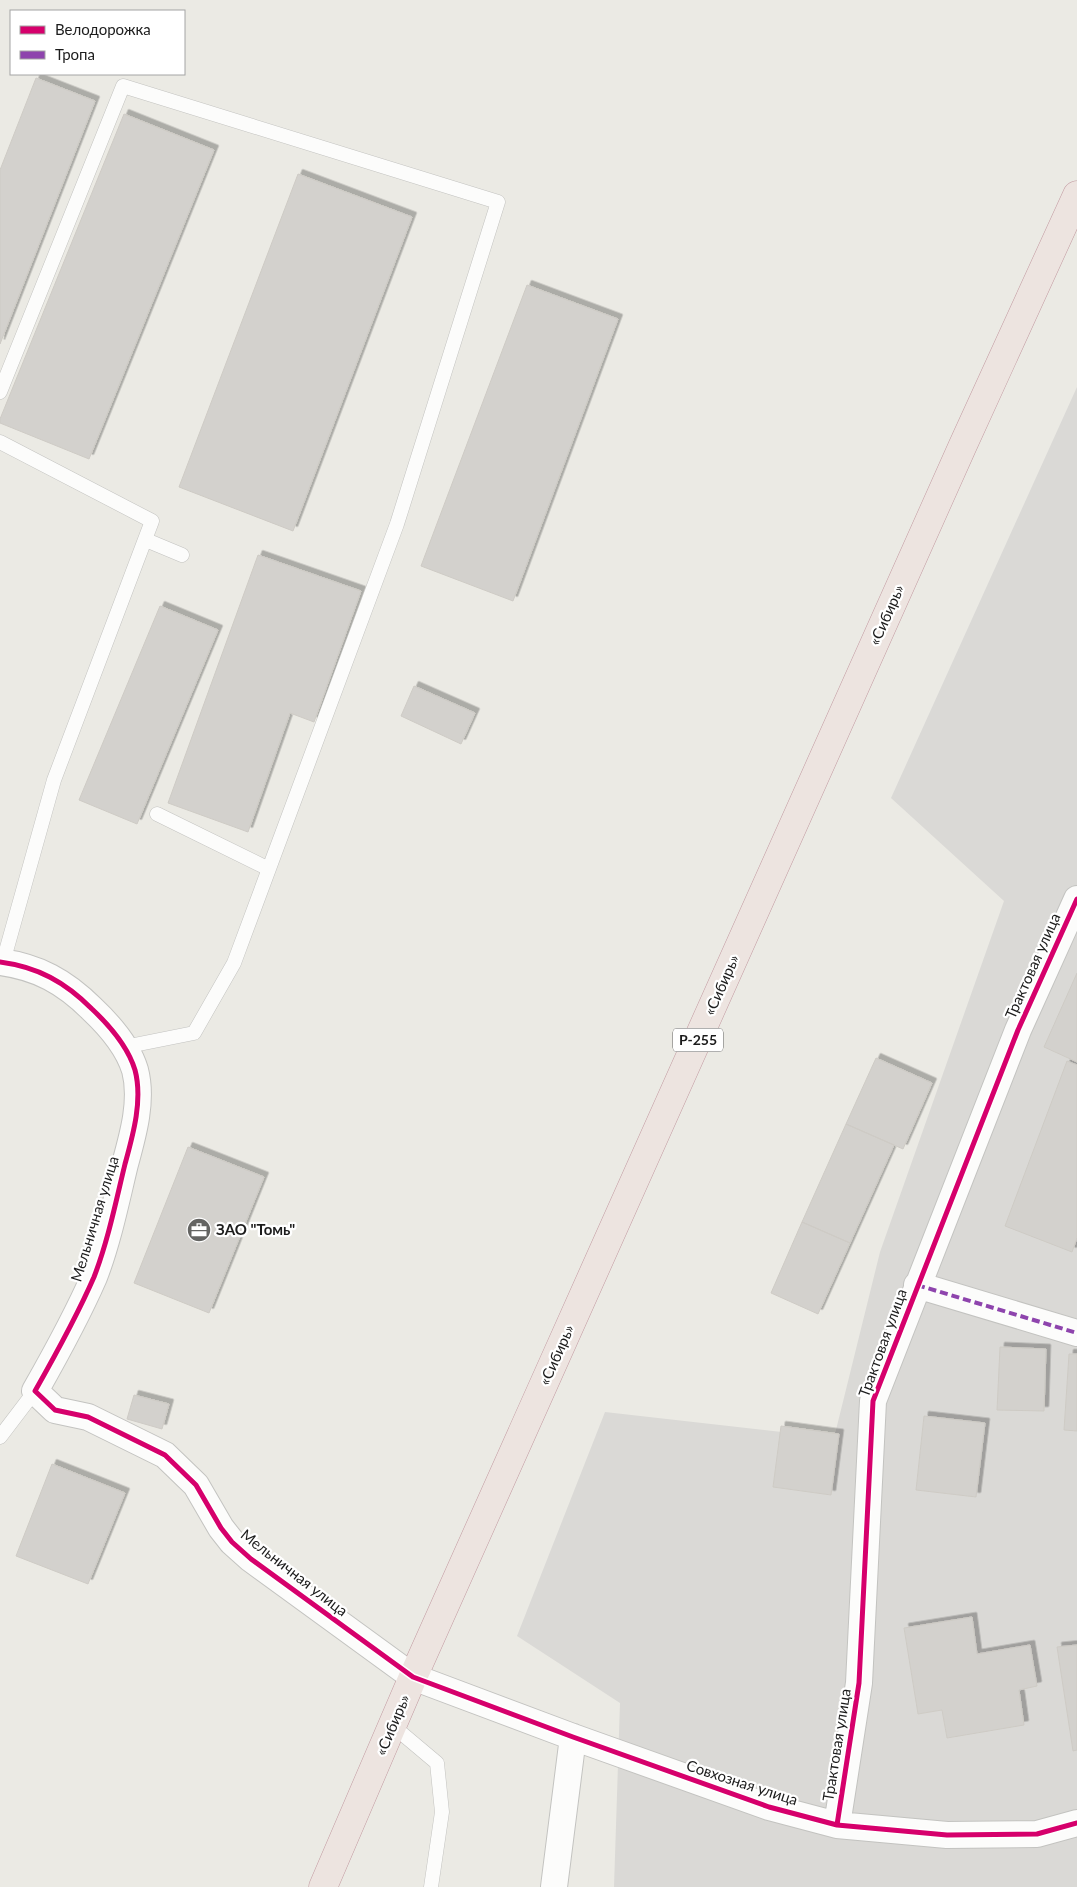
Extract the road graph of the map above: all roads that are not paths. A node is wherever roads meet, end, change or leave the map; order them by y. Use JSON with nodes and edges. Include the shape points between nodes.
{"nodes":[{"id":1,"x":1077,"y":195,"type":"edge"},
{"id":2,"x":0,"y":392,"type":"edge"},
{"id":3,"x":0,"y":442,"type":"edge"},
{"id":4,"x":146,"y":540,"type":"junction"},
{"id":5,"x":182,"y":555,"type":"dead end"},
{"id":6,"x":157,"y":814,"type":"dead end"},
{"id":7,"x":269,"y":869,"type":"junction"},
{"id":8,"x":1077,"y":898,"type":"edge"},
{"id":9,"x":2,"y":962,"type":"edge"},
{"id":10,"x":124,"y":1047,"type":"junction"},
{"id":11,"x":917,"y":1285,"type":"junction"},
{"id":12,"x":1077,"y":1333,"type":"edge"},
{"id":13,"x":35,"y":1391,"type":"junction"},
{"id":14,"x":0,"y":1437,"type":"edge"},
{"id":15,"x":413,"y":1677,"type":"junction"},
{"id":16,"x":393,"y":1726,"type":"junction"},
{"id":17,"x":573,"y":1737,"type":"junction"},
{"id":18,"x":1077,"y":1823,"type":"edge"},
{"id":19,"x":837,"y":1825,"type":"junction"},
{"id":20,"x":323,"y":1887,"type":"edge"},
{"id":21,"x":431,"y":1887,"type":"edge"},
{"id":22,"x":554,"y":1887,"type":"edge"}],
"edges":[{"from":1,"to":15,"type":"highway","name":"«Сибирь»","number":"Р-255"},
{"from":2,"to":7,"type":"lane","via":[[123,86],[498,202],[396,524]]},
{"from":3,"to":4,"type":"lane","via":[[152,521]]},
{"from":4,"to":5,"type":"lane"},
{"from":4,"to":9,"type":"lane","via":[[54,780]]},
{"from":6,"to":7,"type":"lane"},
{"from":7,"to":10,"type":"lane","via":[[234,963],[194,1033]]},
{"from":8,"to":11,"type":"street","name":"Трактовая улица","via":[[1018,1030]]},
{"from":9,"to":10,"type":"street","name":"Мельничная улица","via":[[54,977],[104,1020]]},
{"from":10,"to":13,"type":"street","name":"Мельничная улица","via":[[135,1071],[137,1102],[133,1134],[94,1275]]},
{"from":11,"to":12,"type":"street"},
{"from":11,"to":19,"type":"street","name":"Трактовая улица","via":[[872,1401],[859,1683]]},
{"from":13,"to":14,"type":"lane"},
{"from":13,"to":15,"type":"street","name":"Мельничная улица","via":[[55,1410],[88,1416],[165,1455],[196,1485],[221,1528],[250,1559]]},
{"from":15,"to":16,"type":"highway","name":"«Сибирь»","number":"Р-255"},
{"from":15,"to":17,"type":"street","name":"Совхозная улица"},
{"from":16,"to":20,"type":"highway","name":"«Сибирь»","number":"Р-255"},
{"from":16,"to":21,"type":"lane","via":[[437,1763],[442,1812]]},
{"from":17,"to":19,"type":"street","name":"Совхозная улица","via":[[769,1807]]},
{"from":17,"to":22,"type":"street"},
{"from":18,"to":19,"type":"street","name":"Совхозная улица","via":[[1037,1834],[947,1835]]}]}
